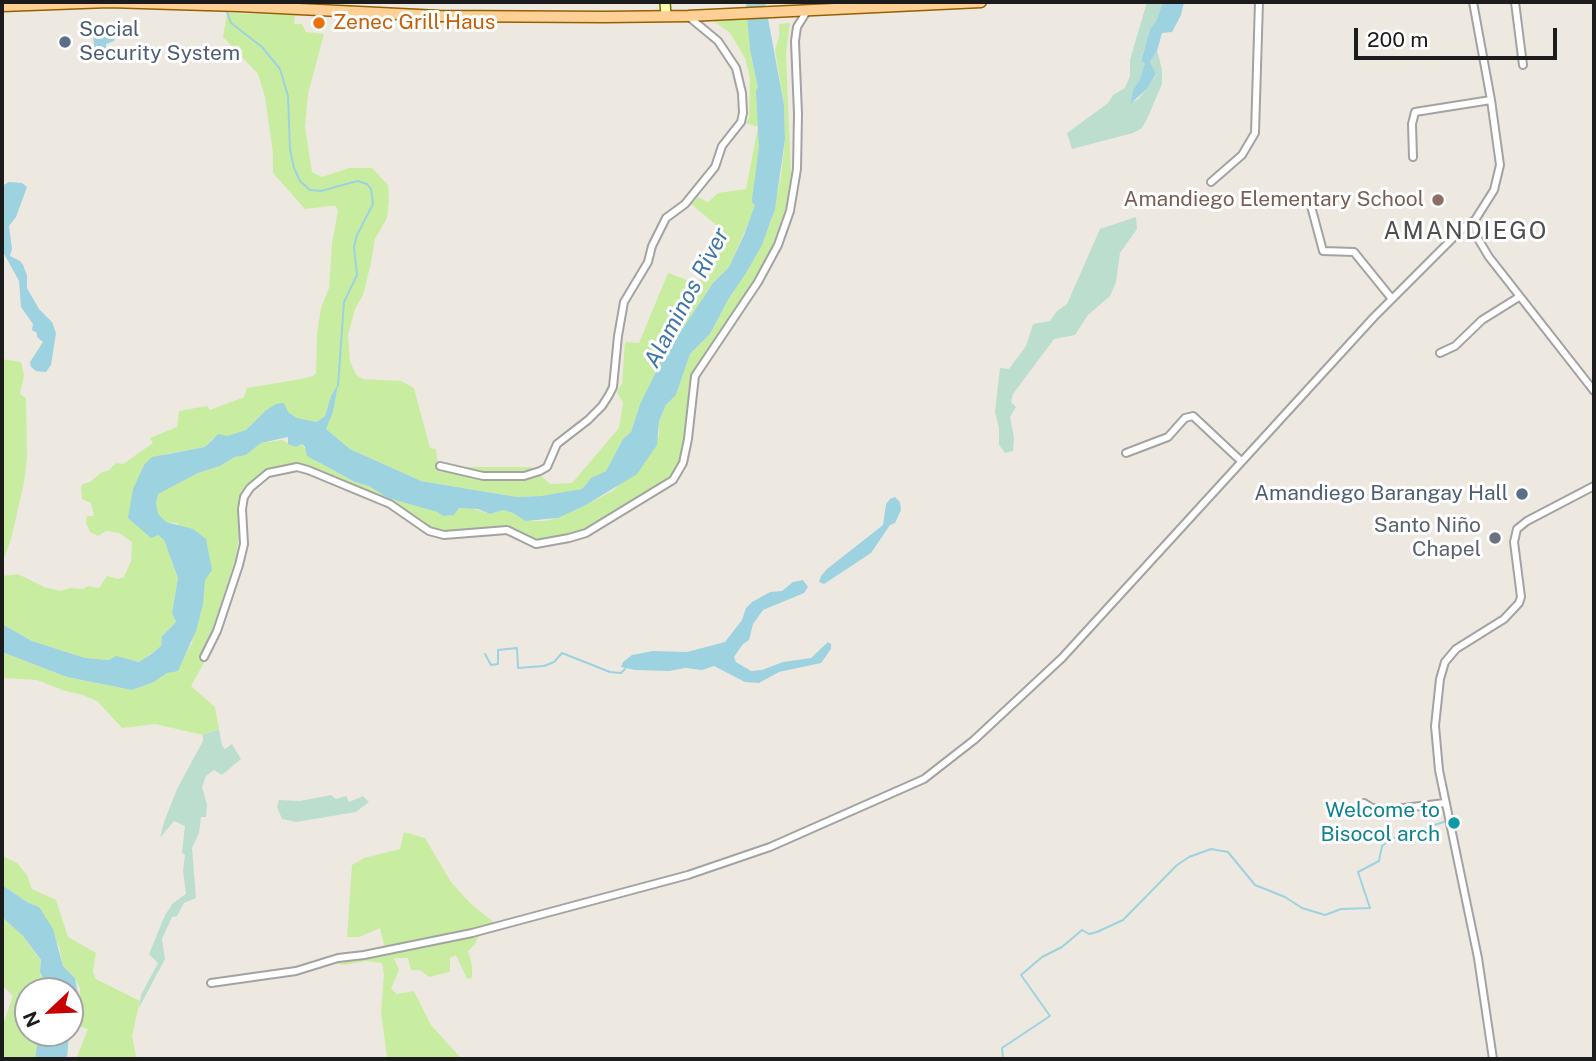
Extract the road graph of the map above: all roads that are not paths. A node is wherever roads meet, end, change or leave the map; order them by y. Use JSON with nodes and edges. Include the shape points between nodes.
{"nodes":[{"id":1,"x":93,"y":2,"type":"edge"},
{"id":2,"x":109,"y":2,"type":"edge"},
{"id":3,"x":665,"y":2,"type":"edge"},
{"id":4,"x":981,"y":2,"type":"edge"},
{"id":5,"x":1259,"y":2,"type":"edge"},
{"id":6,"x":1473,"y":2,"type":"edge"},
{"id":7,"x":1515,"y":2,"type":"edge"},
{"id":8,"x":77,"y":3,"type":"edge"},
{"id":9,"x":2,"y":5,"type":"edge"},
{"id":10,"x":807,"y":11,"type":"junction"},
{"id":11,"x":666,"y":16,"type":"junction"},
{"id":12,"x":688,"y":16,"type":"junction"},
{"id":13,"x":1523,"y":65,"type":"dead end"},
{"id":14,"x":1491,"y":100,"type":"junction"},
{"id":15,"x":1413,"y":157,"type":"dead end"},
{"id":16,"x":1211,"y":182,"type":"dead end"},
{"id":17,"x":1311,"y":206,"type":"dead end"},
{"id":18,"x":1475,"y":220,"type":"junction"},
{"id":19,"x":1519,"y":297,"type":"junction"},
{"id":20,"x":1392,"y":299,"type":"junction"},
{"id":21,"x":1440,"y":353,"type":"dead end"},
{"id":22,"x":1594,"y":391,"type":"edge"},
{"id":23,"x":1126,"y":453,"type":"dead end"},
{"id":24,"x":1241,"y":461,"type":"junction"},
{"id":25,"x":440,"y":466,"type":"dead end"},
{"id":26,"x":1594,"y":486,"type":"edge"},
{"id":27,"x":204,"y":657,"type":"dead end"},
{"id":28,"x":1364,"y":803,"type":"dead end"},
{"id":29,"x":1445,"y":803,"type":"junction"},
{"id":30,"x":211,"y":983,"type":"dead end"},
{"id":31,"x":1493,"y":1059,"type":"edge"}],
"edges":[{"from":1,"to":2,"type":"main road"},
{"from":1,"to":8,"type":"main road"},
{"from":2,"to":11,"type":"main road","via":[[439,16]]},
{"from":3,"to":11,"type":"street"},
{"from":4,"to":10,"type":"main road"},
{"from":5,"to":16,"type":"street","via":[[1255,133],[1242,155]]},
{"from":6,"to":14,"type":"street"},
{"from":7,"to":13,"type":"street"},
{"from":8,"to":9,"type":"main road"},
{"from":10,"to":12,"type":"main road"},
{"from":10,"to":27,"type":"street","via":[[795,41],[797,169],[790,211],[758,282],[695,376],[688,439],[673,480],[586,533],[536,544],[507,530],[444,535],[429,531],[390,504],[308,470],[297,467],[268,473],[244,497],[239,565]]},
{"from":11,"to":12,"type":"main road"},
{"from":12,"to":25,"type":"street","via":[[718,41],[736,68],[743,113],[715,167],[685,204],[666,218],[648,262],[624,302],[609,395],[588,420],[557,444],[547,467],[540,471],[483,476]]},
{"from":14,"to":15,"type":"street","via":[[1415,112]]},
{"from":14,"to":18,"type":"street","via":[[1500,165],[1494,190]]},
{"from":17,"to":20,"type":"street","via":[[1323,251],[1354,251]]},
{"from":18,"to":19,"type":"street","via":[[1482,247]]},
{"from":18,"to":20,"type":"street"},
{"from":19,"to":21,"type":"street"},
{"from":19,"to":22,"type":"street"},
{"from":20,"to":24,"type":"street"},
{"from":23,"to":24,"type":"street","via":[[1168,437],[1192,416]]},
{"from":24,"to":30,"type":"street","via":[[1062,658],[974,740],[923,779],[770,847],[688,874],[472,933],[338,958],[296,971]]},
{"from":26,"to":29,"type":"street","via":[[1517,529],[1514,542],[1521,597],[1516,608],[1456,649],[1442,668],[1435,726]]},
{"from":28,"to":29,"type":"street","via":[[1387,810]]},
{"from":29,"to":31,"type":"street","via":[[1478,958]]}]}
